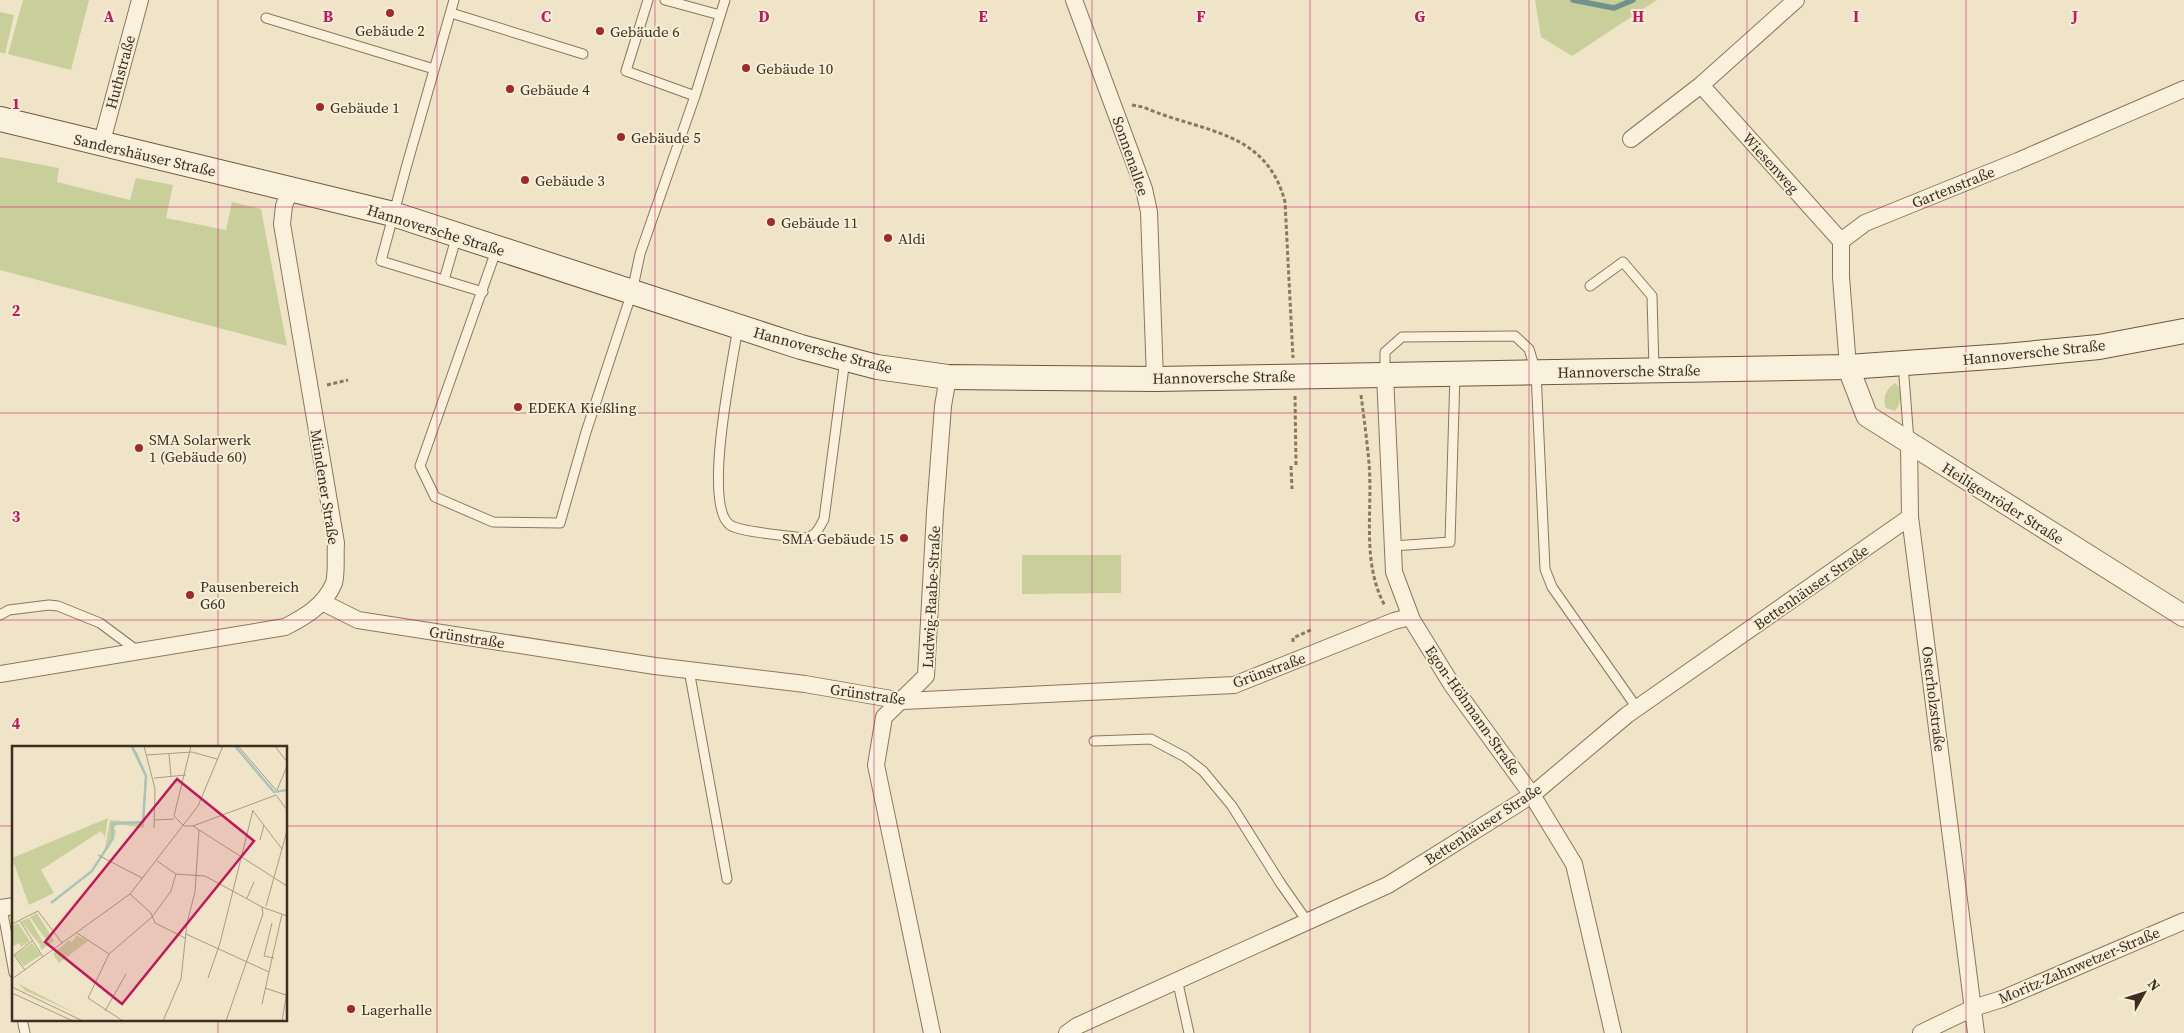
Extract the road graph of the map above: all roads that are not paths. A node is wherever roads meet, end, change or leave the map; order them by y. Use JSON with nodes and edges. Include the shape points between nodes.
{"nodes":[{"id":1,"x":140,"y":0,"type":"edge"},
{"id":2,"x":454,"y":0,"type":"edge"},
{"id":3,"x":648,"y":0,"type":"edge"},
{"id":4,"x":665,"y":0,"type":"edge"},
{"id":5,"x":725,"y":0,"type":"edge"},
{"id":6,"x":1074,"y":0,"type":"edge"},
{"id":7,"x":1796,"y":0,"type":"edge"},
{"id":8,"x":450,"y":13,"type":"junction"},
{"id":9,"x":720,"y":15,"type":"junction"},
{"id":10,"x":266,"y":18,"type":"dead end"},
{"id":11,"x":583,"y":54,"type":"dead end"},
{"id":12,"x":434,"y":69,"type":"junction"},
{"id":13,"x":1701,"y":85,"type":"junction"},
{"id":14,"x":2184,"y":89,"type":"edge"},
{"id":15,"x":695,"y":96,"type":"junction"},
{"id":16,"x":0,"y":119,"type":"edge"},
{"id":17,"x":1631,"y":139,"type":"dead end"},
{"id":18,"x":100,"y":145,"type":"junction"},
{"id":19,"x":290,"y":189,"type":"junction"},
{"id":20,"x":393,"y":214,"type":"junction"},
{"id":21,"x":457,"y":234,"type":"junction"},
{"id":22,"x":1841,"y":241,"type":"junction"},
{"id":23,"x":497,"y":248,"type":"junction"},
{"id":24,"x":444,"y":280,"type":"junction"},
{"id":25,"x":1590,"y":286,"type":"dead end"},
{"id":26,"x":483,"y":292,"type":"junction"},
{"id":27,"x":632,"y":292,"type":"junction"},
{"id":28,"x":738,"y":326,"type":"junction"},
{"id":29,"x":2184,"y":331,"type":"edge"},
{"id":30,"x":845,"y":358,"type":"junction"},
{"id":31,"x":1903,"y":364,"type":"junction"},
{"id":32,"x":1848,"y":367,"type":"junction"},
{"id":33,"x":1654,"y":370,"type":"junction"},
{"id":34,"x":1536,"y":372,"type":"junction"},
{"id":35,"x":1455,"y":374,"type":"junction"},
{"id":36,"x":1385,"y":375,"type":"junction"},
{"id":37,"x":948,"y":377,"type":"junction"},
{"id":38,"x":1155,"y":379,"type":"junction"},
{"id":39,"x":1909,"y":443,"type":"junction"},
{"id":40,"x":1910,"y":517,"type":"junction"},
{"id":41,"x":1393,"y":546,"type":"junction"},
{"id":42,"x":322,"y":602,"type":"junction"},
{"id":43,"x":0,"y":615,"type":"edge"},
{"id":44,"x":2184,"y":616,"type":"edge"},
{"id":45,"x":1410,"y":617,"type":"junction"},
{"id":46,"x":139,"y":652,"type":"junction"},
{"id":47,"x":690,"y":670,"type":"junction"},
{"id":48,"x":0,"y":674,"type":"edge"},
{"id":49,"x":902,"y":701,"type":"junction"},
{"id":50,"x":1637,"y":708,"type":"junction"},
{"id":51,"x":1094,"y":741,"type":"dead end"},
{"id":52,"x":1532,"y":794,"type":"junction"},
{"id":53,"x":727,"y":879,"type":"dead end"},
{"id":54,"x":5,"y":907,"type":"edge"},
{"id":55,"x":1307,"y":921,"type":"junction"},
{"id":56,"x":2184,"y":921,"type":"edge"},
{"id":57,"x":12,"y":958,"type":"edge"},
{"id":58,"x":1177,"y":979,"type":"junction"},
{"id":59,"x":1973,"y":1008,"type":"junction"},
{"id":60,"x":22,"y":1020,"type":"edge"},
{"id":61,"x":25,"y":1033,"type":"edge"},
{"id":62,"x":932,"y":1033,"type":"edge"},
{"id":63,"x":1067,"y":1033,"type":"edge"},
{"id":64,"x":1189,"y":1033,"type":"edge"},
{"id":65,"x":1613,"y":1033,"type":"edge"},
{"id":66,"x":1921,"y":1033,"type":"edge"},
{"id":67,"x":1976,"y":1033,"type":"edge"}],
"edges":[{"from":1,"to":18,"type":"street","name":"Huthstraße"},
{"from":2,"to":8,"type":"lane"},
{"from":3,"to":15,"type":"lane","via":[[626,71]]},
{"from":4,"to":9,"type":"lane"},
{"from":5,"to":9,"type":"lane"},
{"from":6,"to":38,"type":"street","name":"Sonnenallee","via":[[1144,189],[1149,212]]},
{"from":7,"to":13,"type":"street"},
{"from":8,"to":11,"type":"lane"},
{"from":8,"to":12,"type":"lane"},
{"from":9,"to":15,"type":"lane"},
{"from":10,"to":12,"type":"lane"},
{"from":12,"to":20,"type":"lane"},
{"from":13,"to":17,"type":"street"},
{"from":13,"to":22,"type":"street","name":"Wiesenweg"},
{"from":14,"to":22,"type":"street","name":"Gartenstraße","via":[[1865,223]]},
{"from":15,"to":27,"type":"lane","via":[[640,254]]},
{"from":16,"to":18,"type":"main road","name":"Sandershäuser Straße"},
{"from":18,"to":19,"type":"main road","name":"Sandershäuser Straße"},
{"from":19,"to":20,"type":"main road","name":"Hannoversche Straße"},
{"from":19,"to":42,"type":"street","name":"Mündener Straße","via":[[282,224],[336,543],[334,582]]},
{"from":20,"to":21,"type":"main road","name":"Hannoversche Straße"},
{"from":20,"to":24,"type":"lane","via":[[381,261]]},
{"from":21,"to":23,"type":"main road","name":"Hannoversche Straße"},
{"from":21,"to":24,"type":"lane"},
{"from":22,"to":32,"type":"street"},
{"from":23,"to":26,"type":"lane"},
{"from":23,"to":27,"type":"main road","name":"Hannoversche Straße"},
{"from":24,"to":26,"type":"lane"},
{"from":25,"to":33,"type":"lane","via":[[1623,262],[1652,296]]},
{"from":26,"to":27,"type":"lane","via":[[420,466],[435,497],[493,522],[560,523]]},
{"from":27,"to":28,"type":"main road","name":"Hannoversche Straße"},
{"from":28,"to":30,"type":"main road","name":"Hannoversche Straße"},
{"from":28,"to":30,"type":"lane","via":[[722,434],[718,488],[722,516],[730,525],[805,538],[820,528],[824,519]]},
{"from":29,"to":31,"type":"main road","name":"Hannoversche Straße","via":[[2099,347]]},
{"from":30,"to":37,"type":"main road","name":"Hannoversche Straße","via":[[877,367]]},
{"from":31,"to":32,"type":"main road","name":"Hannoversche Straße"},
{"from":31,"to":39,"type":"lane","name":"Osterholzstraße"},
{"from":32,"to":33,"type":"main road","name":"Hannoversche Straße"},
{"from":32,"to":39,"type":"street","name":"Heiligenröder Straße","via":[[1867,416]]},
{"from":33,"to":34,"type":"main road","name":"Hannoversche Straße"},
{"from":34,"to":35,"type":"main road","name":"Hannoversche Straße"},
{"from":34,"to":36,"type":"lane","via":[[1529,349],[1515,336],[1419,335],[1402,337],[1385,352]]},
{"from":34,"to":50,"type":"lane","via":[[1545,569],[1552,587]]},
{"from":35,"to":36,"type":"main road","name":"Hannoversche Straße"},
{"from":35,"to":41,"type":"lane","via":[[1450,542]]},
{"from":36,"to":38,"type":"main road","name":"Hannoversche Straße"},
{"from":36,"to":41,"type":"street","name":"Egon-Höhmann-Straße"},
{"from":37,"to":38,"type":"main road","name":"Hannoversche Straße"},
{"from":37,"to":49,"type":"street","name":"Ludwig-Raabe-Straße","via":[[943,406],[926,676]]},
{"from":39,"to":40,"type":"street","name":"Osterholzstraße"},
{"from":39,"to":44,"type":"street","name":"Heiligenröder Straße"},
{"from":40,"to":50,"type":"street","name":"Bettenhäuser Straße"},
{"from":40,"to":59,"type":"street","name":"Osterholzstraße"},
{"from":41,"to":45,"type":"street","name":"Egon-Höhmann-Straße","via":[[1394,572]]},
{"from":42,"to":46,"type":"street","name":"Mündener Straße","via":[[306,617],[285,627]]},
{"from":42,"to":47,"type":"street","name":"Grünstraße","via":[[358,620]]},
{"from":43,"to":46,"type":"lane","via":[[9,610],[58,606],[100,622]]},
{"from":45,"to":49,"type":"street","name":"Grünstraße","via":[[1234,685]]},
{"from":45,"to":52,"type":"street","name":"Egon-Höhmann-Straße","via":[[1452,685]]},
{"from":46,"to":48,"type":"street","name":"Mündener Straße"},
{"from":47,"to":49,"type":"street","name":"Grünstraße","via":[[804,684]]},
{"from":47,"to":53,"type":"lane"},
{"from":49,"to":62,"type":"street","name":"Ludwig-Raabe-Straße","via":[[884,717],[876,765]]},
{"from":50,"to":52,"type":"street","name":"Bettenhäuser Straße"},
{"from":51,"to":55,"type":"lane","via":[[1151,739],[1204,771],[1232,806]]},
{"from":52,"to":55,"type":"street","name":"Bettenhäuser Straße","via":[[1388,885]]},
{"from":52,"to":65,"type":"street","name":"Egon-Höhmann-Straße","via":[[1574,864]]},
{"from":54,"to":57,"type":"lane"},
{"from":55,"to":58,"type":"street","name":"Bettenhäuser Straße"},
{"from":56,"to":59,"type":"street","name":"Moritz-Zahnwetzer-Straße","via":[[2002,999]]},
{"from":58,"to":63,"type":"street","name":"Bettenhäuser Straße"},
{"from":58,"to":64,"type":"lane"},
{"from":59,"to":66,"type":"street","name":"Moritz-Zahnwetzer-Straße"},
{"from":59,"to":67,"type":"street","name":"Osterholzstraße"},
{"from":60,"to":61,"type":"lane"}]}
